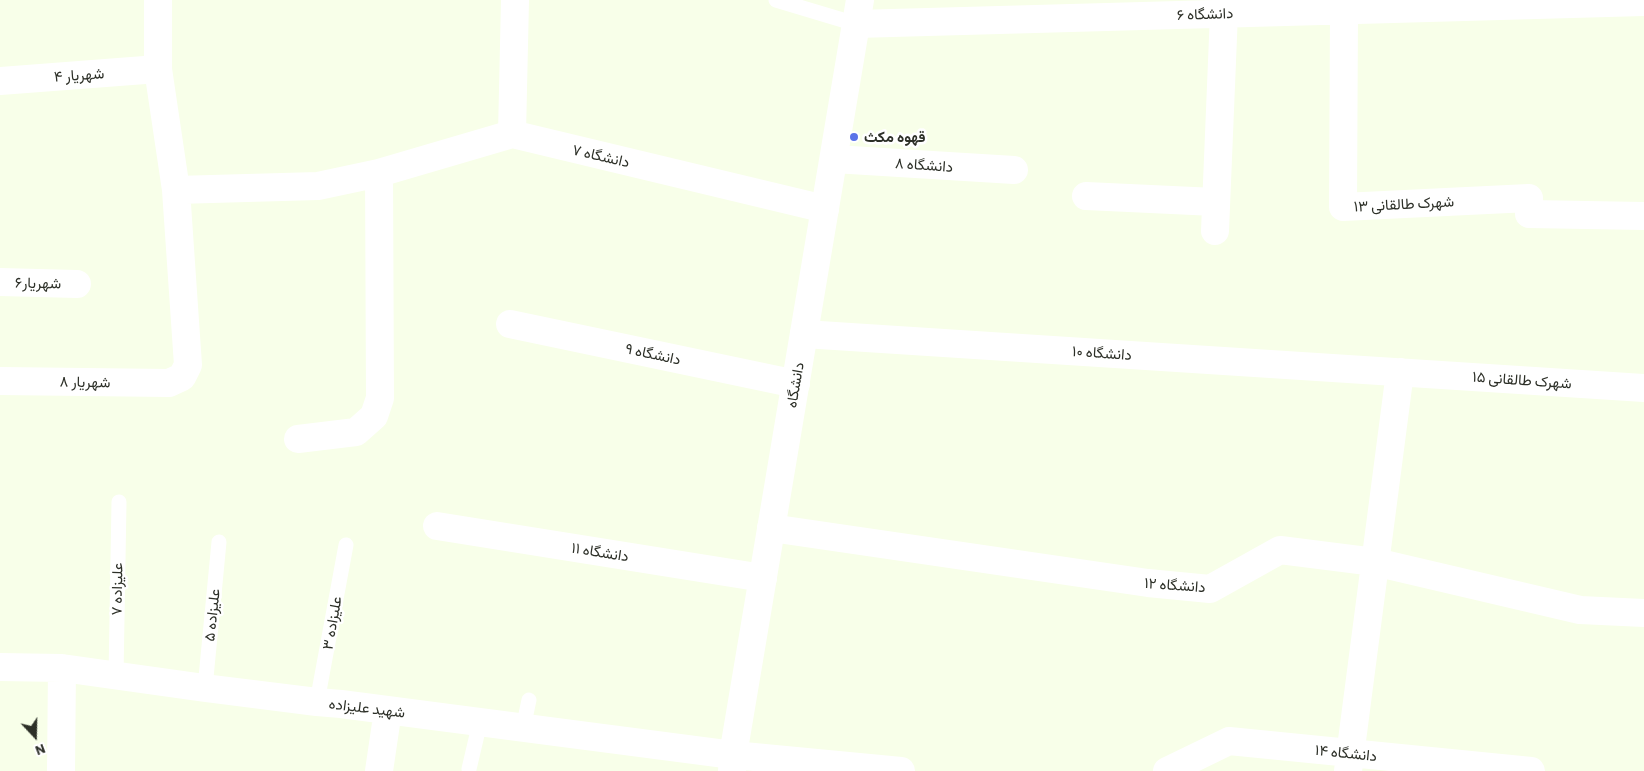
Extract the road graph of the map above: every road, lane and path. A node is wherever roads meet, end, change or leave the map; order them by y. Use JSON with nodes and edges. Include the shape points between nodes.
{"nodes":[{"id":1,"x":158,"y":0,"type":"edge"},
{"id":2,"x":515,"y":0,"type":"edge"},
{"id":3,"x":776,"y":0,"type":"edge"},
{"id":4,"x":1644,"y":2,"type":"edge"},
{"id":5,"x":1344,"y":10,"type":"junction"},
{"id":6,"x":858,"y":12,"type":"edge"},
{"id":7,"x":1224,"y":14,"type":"junction"},
{"id":8,"x":158,"y":70,"type":"junction"},
{"id":9,"x":0,"y":81,"type":"edge"},
{"id":10,"x":512,"y":134,"type":"junction"},
{"id":11,"x":834,"y":159,"type":"junction"},
{"id":12,"x":1014,"y":170,"type":"dead end"},
{"id":13,"x":379,"y":173,"type":"junction"},
{"id":14,"x":176,"y":190,"type":"junction"},
{"id":15,"x":1086,"y":196,"type":"dead end"},
{"id":16,"x":1215,"y":202,"type":"junction"},
{"id":17,"x":825,"y":209,"type":"junction"},
{"id":18,"x":1644,"y":216,"type":"edge"},
{"id":19,"x":1214,"y":231,"type":"dead end"},
{"id":20,"x":0,"y":282,"type":"edge"},
{"id":21,"x":77,"y":284,"type":"dead end"},
{"id":22,"x":510,"y":324,"type":"dead end"},
{"id":23,"x":804,"y":334,"type":"junction"},
{"id":24,"x":1400,"y":372,"type":"junction"},
{"id":25,"x":0,"y":381,"type":"edge"},
{"id":26,"x":796,"y":384,"type":"junction"},
{"id":27,"x":1644,"y":388,"type":"edge"},
{"id":28,"x":298,"y":439,"type":"dead end"},
{"id":29,"x":119,"y":502,"type":"dead end"},
{"id":30,"x":437,"y":526,"type":"dead end"},
{"id":31,"x":771,"y":528,"type":"junction"},
{"id":32,"x":220,"y":542,"type":"dead end"},
{"id":33,"x":346,"y":545,"type":"dead end"},
{"id":34,"x":1375,"y":562,"type":"junction"},
{"id":35,"x":763,"y":578,"type":"junction"},
{"id":36,"x":1644,"y":612,"type":"edge"},
{"id":37,"x":0,"y":667,"type":"edge"},
{"id":38,"x":62,"y":668,"type":"junction"},
{"id":39,"x":116,"y":676,"type":"junction"},
{"id":40,"x":205,"y":688,"type":"junction"},
{"id":41,"x":529,"y":700,"type":"dead end"},
{"id":42,"x":317,"y":702,"type":"junction"},
{"id":43,"x":388,"y":710,"type":"junction"},
{"id":44,"x":480,"y":722,"type":"junction"},
{"id":45,"x":524,"y":728,"type":"junction"},
{"id":46,"x":1349,"y":762,"type":"edge"},
{"id":47,"x":733,"y":763,"type":"edge"},
{"id":48,"x":468,"y":769,"type":"dead end"},
{"id":49,"x":61,"y":771,"type":"edge"},
{"id":50,"x":378,"y":771,"type":"edge"},
{"id":51,"x":901,"y":771,"type":"edge"},
{"id":52,"x":1167,"y":771,"type":"edge"},
{"id":53,"x":1531,"y":771,"type":"edge"}],
"edges":[{"from":1,"to":8,"type":"street"},
{"from":2,"to":10,"type":"street"},
{"from":3,"to":6,"type":"lane"},
{"from":4,"to":5,"type":"street","name":"دانشگاه ۶"},
{"from":5,"to":7,"type":"street","name":"دانشگاه ۶"},
{"from":5,"to":18,"type":"street","name":"شهرک طالقانی ۱۳","via":[[1343,206],[1529,198],[1529,214]]},
{"from":6,"to":7,"type":"street","name":"دانشگاه ۶"},
{"from":6,"to":11,"type":"street","name":"دانشگاه"},
{"from":7,"to":16,"type":"street"},
{"from":8,"to":9,"type":"street","name":"شهریار ۴"},
{"from":8,"to":14,"type":"street"},
{"from":10,"to":13,"type":"street","name":"دانشگاه ۷"},
{"from":10,"to":17,"type":"street","name":"دانشگاه ۷"},
{"from":11,"to":12,"type":"street","name":"دانشگاه ۸"},
{"from":11,"to":17,"type":"street","name":"دانشگاه"},
{"from":13,"to":14,"type":"street","name":"دانشگاه ۷","via":[[318,186]]},
{"from":13,"to":28,"type":"street","via":[[380,398],[374,416],[356,432]]},
{"from":14,"to":25,"type":"street","name":"شهریار ۸","via":[[188,365],[182,377],[169,383]]},
{"from":15,"to":16,"type":"street"},
{"from":16,"to":19,"type":"street"},
{"from":17,"to":23,"type":"street","name":"دانشگاه"},
{"from":20,"to":21,"type":"street","name":"شهریار۶"},
{"from":22,"to":26,"type":"street","name":"دانشگاه ۹"},
{"from":23,"to":24,"type":"street","name":"دانشگاه ۱۰"},
{"from":23,"to":26,"type":"street","name":"دانشگاه"},
{"from":24,"to":27,"type":"street","name":"شهرک طالقانی ۱۵"},
{"from":24,"to":34,"type":"street"},
{"from":26,"to":31,"type":"street","name":"دانشگاه"},
{"from":29,"to":39,"type":"lane","name":"علیزاده ۷"},
{"from":30,"to":35,"type":"street","name":"دانشگاه ۱۱"},
{"from":31,"to":34,"type":"street","name":"دانشگاه ۱۲","via":[[1148,583],[1210,589],[1280,550]]},
{"from":31,"to":35,"type":"street","name":"دانشگاه"},
{"from":32,"to":40,"type":"lane","name":"علیزاده ۵"},
{"from":33,"to":42,"type":"lane","name":"علیزاده ۳"},
{"from":34,"to":36,"type":"street","name":"دانشگاه ۱۲","via":[[1580,610]]},
{"from":34,"to":46,"type":"street"},
{"from":35,"to":47,"type":"street","name":"دانشگاه"},
{"from":37,"to":38,"type":"street","name":"شهید علیزاده"},
{"from":38,"to":39,"type":"street","name":"شهید علیزاده"},
{"from":38,"to":49,"type":"street"},
{"from":39,"to":40,"type":"street","name":"شهید علیزاده"},
{"from":40,"to":42,"type":"street","name":"شهید علیزاده"},
{"from":41,"to":45,"type":"lane"},
{"from":42,"to":43,"type":"street","name":"شهید علیزاده"},
{"from":43,"to":44,"type":"street","name":"شهید علیزاده"},
{"from":43,"to":50,"type":"street"},
{"from":44,"to":45,"type":"street","name":"شهید علیزاده"},
{"from":44,"to":48,"type":"lane"},
{"from":45,"to":47,"type":"street","name":"شهید علیزاده"},
{"from":46,"to":52,"type":"street","name":"دانشگاه ۱۴","via":[[1229,741]]},
{"from":46,"to":53,"type":"street","name":"دانشگاه ۱۴"},
{"from":47,"to":51,"type":"street"}]}
